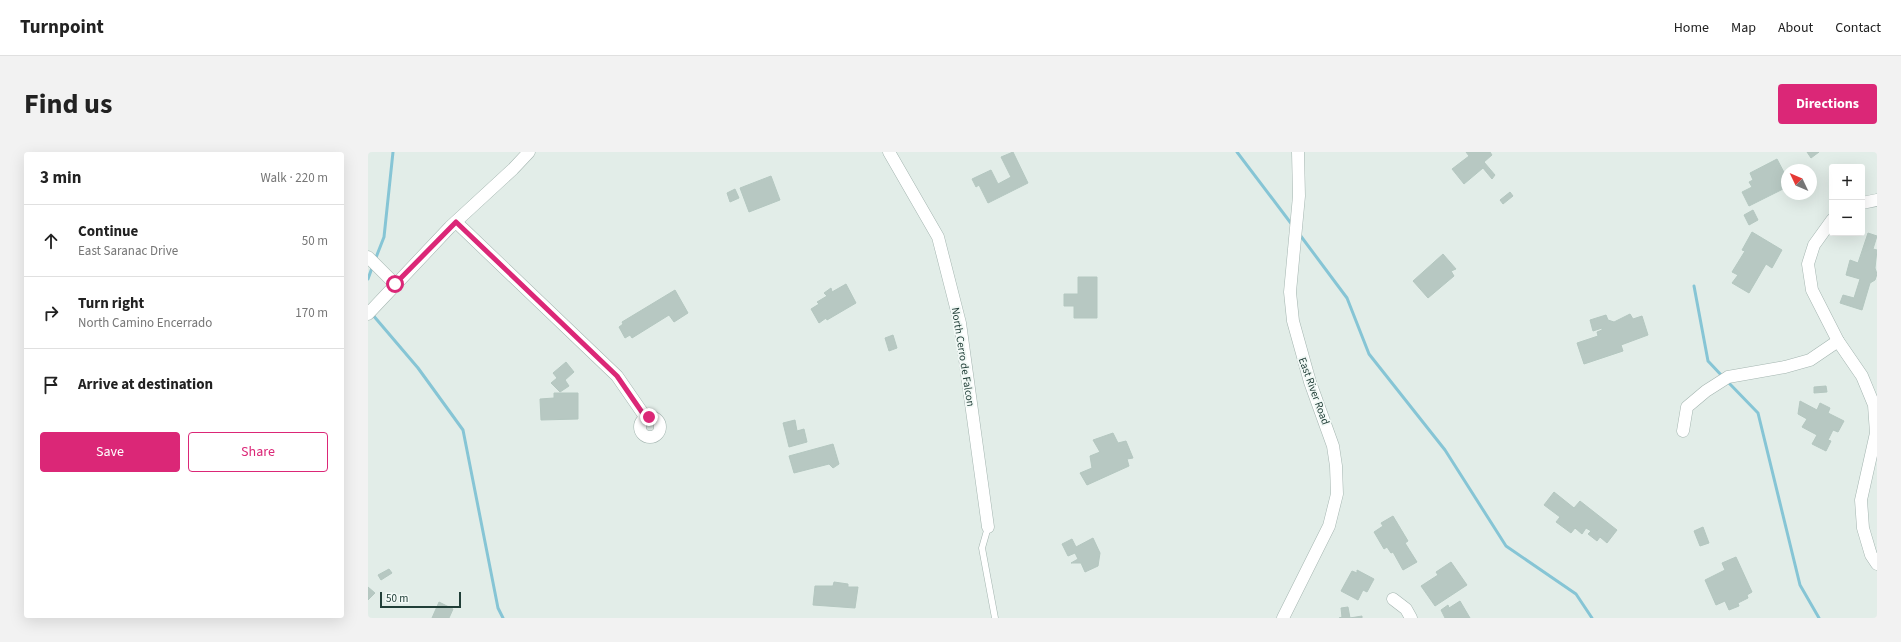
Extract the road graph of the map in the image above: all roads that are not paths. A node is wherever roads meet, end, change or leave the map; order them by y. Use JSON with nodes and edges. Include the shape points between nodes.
{"nodes":[{"id":1,"x":889,"y":152,"type":"edge"},
{"id":2,"x":1298,"y":152,"type":"edge"},
{"id":3,"x":527,"y":153,"type":"edge"},
{"id":4,"x":1877,"y":200,"type":"edge"},
{"id":5,"x":1865,"y":202,"type":"edge"},
{"id":6,"x":456,"y":222,"type":"junction"},
{"id":7,"x":1829,"y":222,"type":"edge"},
{"id":8,"x":368,"y":257,"type":"edge"},
{"id":9,"x":395,"y":284,"type":"junction"},
{"id":10,"x":368,"y":314,"type":"edge"},
{"id":11,"x":1838,"y":341,"type":"junction"},
{"id":12,"x":646,"y":418,"type":"dead end"},
{"id":13,"x":1683,"y":432,"type":"dead end"},
{"id":14,"x":988,"y":527,"type":"joint"},
{"id":15,"x":1877,"y":564,"type":"edge"},
{"id":16,"x":1393,"y":599,"type":"dead end"},
{"id":17,"x":995,"y":618,"type":"edge"},
{"id":18,"x":1283,"y":618,"type":"edge"},
{"id":19,"x":1411,"y":618,"type":"edge"}],
"edges":[{"from":1,"to":14,"type":"street","name":"North Cerro de Falcon","via":[[938,237],[960,323]]},
{"from":2,"to":18,"type":"street","name":"East River Road","via":[[1299,196],[1290,292],[1292,321],[1333,446],[1337,494],[1329,526]]},
{"from":3,"to":6,"type":"street"},
{"from":4,"to":5,"type":"street"},
{"from":6,"to":9,"type":"street"},
{"from":6,"to":12,"type":"street","via":[[617,376]]},
{"from":7,"to":11,"type":"street","via":[[1814,245],[1808,264],[1812,290]]},
{"from":8,"to":9,"type":"street"},
{"from":9,"to":10,"type":"street"},
{"from":11,"to":13,"type":"street","via":[[1810,360],[1785,368],[1728,377],[1687,407]]},
{"from":11,"to":15,"type":"street","via":[[1862,376],[1874,405],[1876,433],[1861,500],[1863,528],[1871,555]]},
{"from":14,"to":17,"type":"lane","via":[[982,548]]},
{"from":16,"to":19,"type":"street","via":[[1406,609]]}]}
